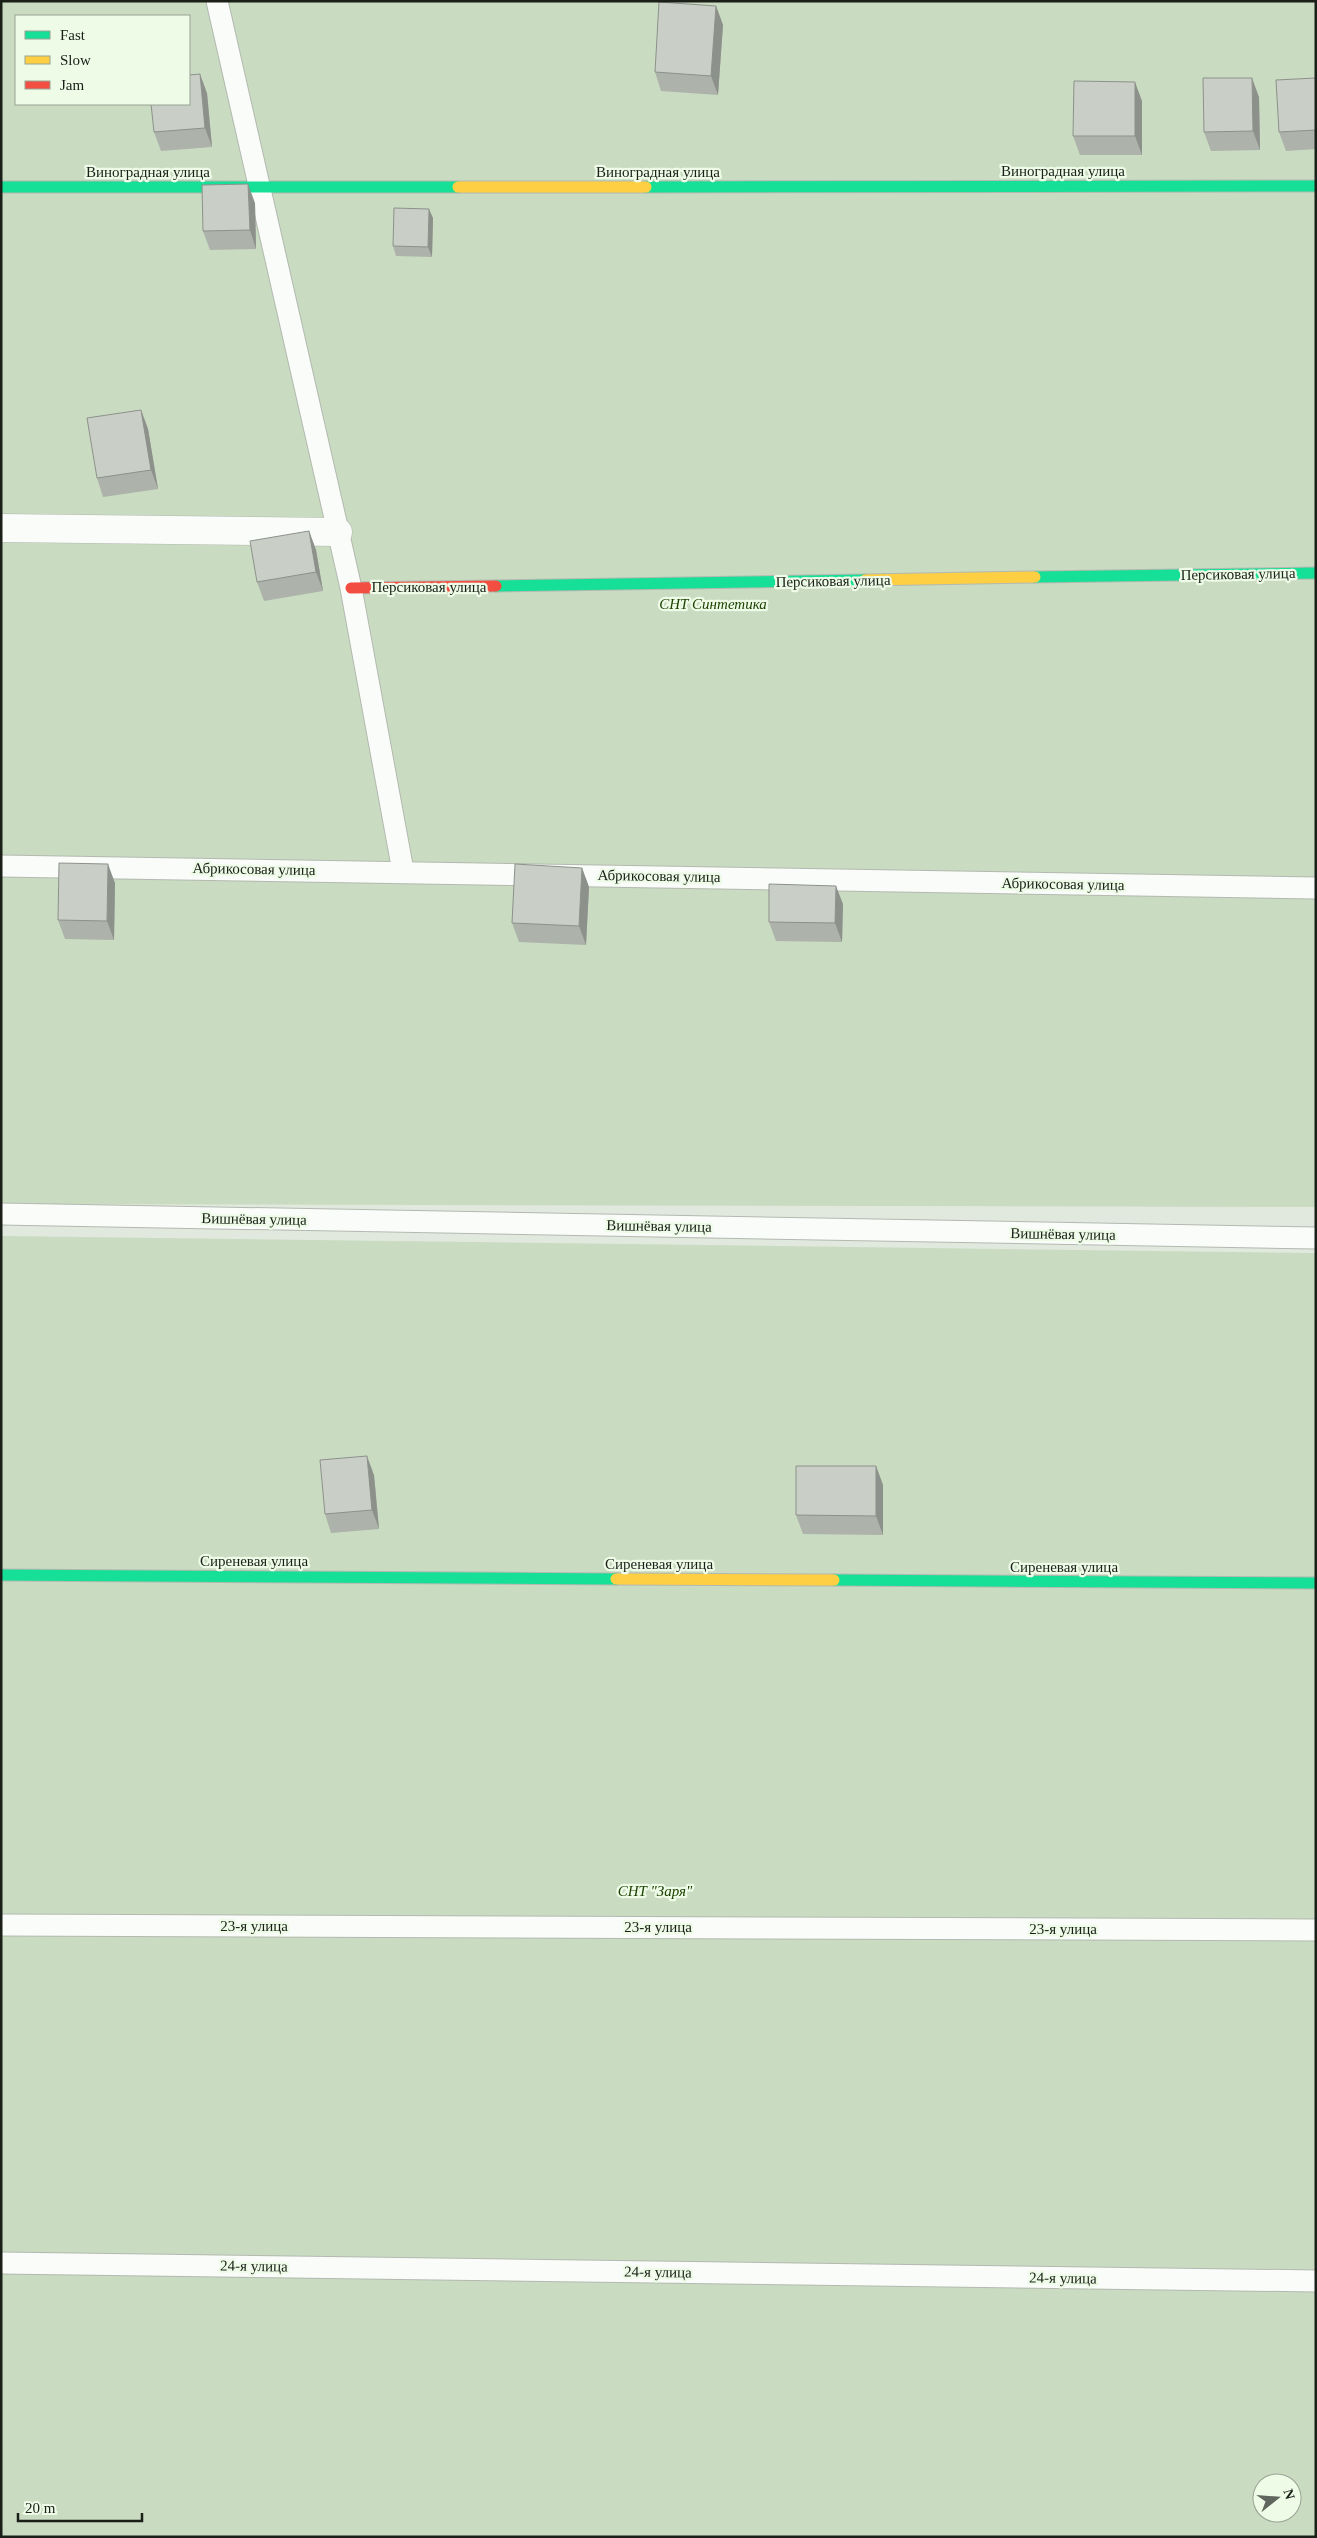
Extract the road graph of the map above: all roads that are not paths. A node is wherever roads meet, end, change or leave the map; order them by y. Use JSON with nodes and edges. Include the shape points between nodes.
{"nodes":[{"id":1,"x":217,"y":1,"type":"edge"},
{"id":2,"x":1316,"y":186,"type":"edge"},
{"id":3,"x":1,"y":187,"type":"edge"},
{"id":4,"x":260,"y":187,"type":"junction"},
{"id":5,"x":1,"y":528,"type":"edge"},
{"id":6,"x":338,"y":532,"type":"junction"},
{"id":7,"x":1316,"y":573,"type":"edge"},
{"id":8,"x":351,"y":588,"type":"junction"},
{"id":9,"x":1,"y":866,"type":"edge"},
{"id":10,"x":403,"y":871,"type":"junction"},
{"id":11,"x":1316,"y":888,"type":"edge"},
{"id":12,"x":1,"y":1214,"type":"edge"},
{"id":13,"x":1316,"y":1238,"type":"edge"},
{"id":14,"x":1,"y":1575,"type":"edge"},
{"id":15,"x":1316,"y":1584,"type":"edge"},
{"id":16,"x":1,"y":1925,"type":"edge"},
{"id":17,"x":1316,"y":1930,"type":"edge"},
{"id":18,"x":1,"y":2263,"type":"edge"},
{"id":19,"x":1316,"y":2281,"type":"edge"}],
"edges":[{"from":1,"to":4,"type":"lane"},
{"from":2,"to":4,"type":"street","name":"Виноградная улица"},
{"from":3,"to":4,"type":"street","name":"Виноградная улица"},
{"from":4,"to":6,"type":"lane"},
{"from":5,"to":6,"type":"street"},
{"from":6,"to":8,"type":"lane"},
{"from":7,"to":8,"type":"street","name":"Персиковая улица"},
{"from":8,"to":10,"type":"lane"},
{"from":9,"to":10,"type":"lane","name":"Абрикосовая улица"},
{"from":10,"to":11,"type":"lane","name":"Абрикосовая улица"},
{"from":12,"to":13,"type":"lane","name":"Вишнёвая улица"},
{"from":14,"to":15,"type":"street","name":"Сиреневая улица"},
{"from":16,"to":17,"type":"lane","name":"23-я улица"},
{"from":18,"to":19,"type":"lane","name":"24-я улица"}]}
